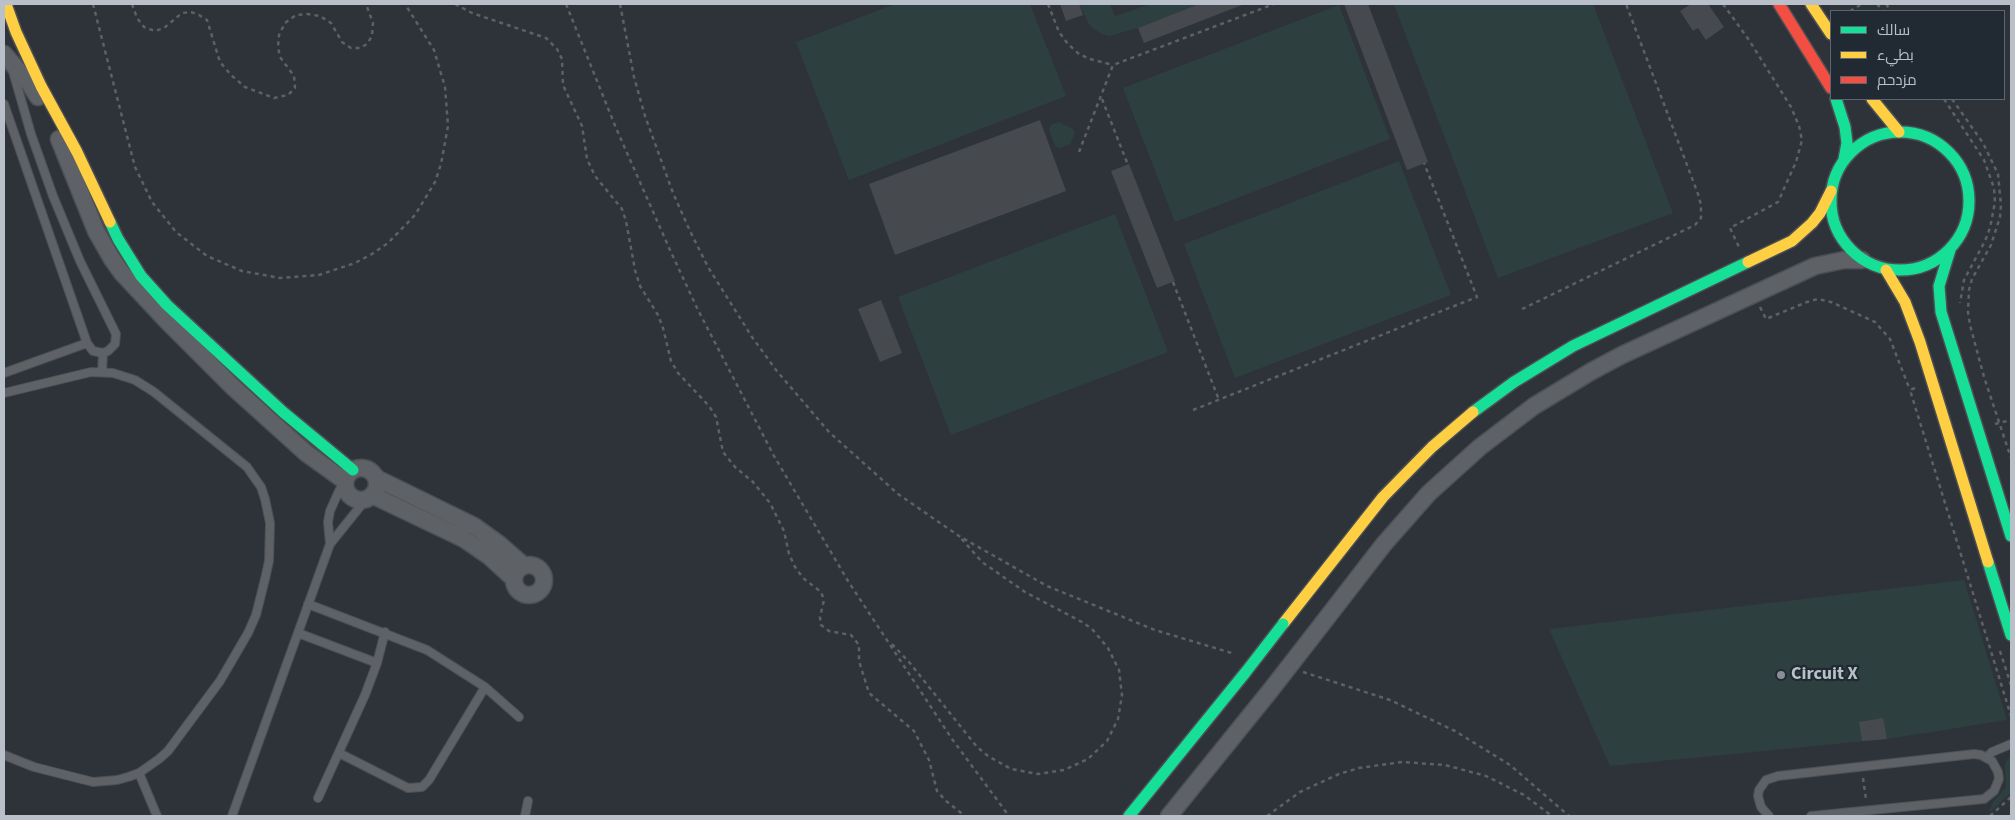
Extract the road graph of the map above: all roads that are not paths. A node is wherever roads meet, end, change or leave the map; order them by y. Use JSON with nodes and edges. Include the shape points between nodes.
{"nodes":[{"id":1,"x":6,"y":4,"type":"edge"},
{"id":2,"x":1779,"y":4,"type":"edge"},
{"id":3,"x":1811,"y":4,"type":"edge"},
{"id":4,"x":16,"y":32,"type":"junction"},
{"id":5,"x":1830,"y":32,"type":"edge"},
{"id":6,"x":10,"y":54,"type":"edge"},
{"id":7,"x":1830,"y":86,"type":"edge"},
{"id":8,"x":1836,"y":100,"type":"edge"},
{"id":9,"x":1873,"y":100,"type":"edge"},
{"id":10,"x":21,"y":103,"type":"junction"},
{"id":11,"x":4,"y":107,"type":"edge"},
{"id":12,"x":1899,"y":132,"type":"junction"},
{"id":13,"x":1844,"y":159,"type":"junction"},
{"id":14,"x":1831,"y":191,"type":"junction"},
{"id":15,"x":1950,"y":250,"type":"junction"},
{"id":16,"x":1862,"y":260,"type":"junction"},
{"id":17,"x":1886,"y":270,"type":"junction"},
{"id":18,"x":87,"y":343,"type":"junction"},
{"id":19,"x":103,"y":353,"type":"junction"},
{"id":20,"x":102,"y":372,"type":"junction"},
{"id":21,"x":4,"y":373,"type":"edge"},
{"id":22,"x":4,"y":393,"type":"edge"},
{"id":23,"x":348,"y":478,"type":"junction"},
{"id":24,"x":376,"y":478,"type":"junction"},
{"id":25,"x":1997,"y":492,"type":"junction"},
{"id":26,"x":369,"y":497,"type":"junction"},
{"id":27,"x":2011,"y":503,"type":"edge"},
{"id":28,"x":2011,"y":536,"type":"edge"},
{"id":29,"x":330,"y":544,"type":"junction"},
{"id":30,"x":308,"y":604,"type":"junction"},
{"id":31,"x":385,"y":632,"type":"junction"},
{"id":32,"x":298,"y":633,"type":"junction"},
{"id":33,"x":2011,"y":635,"type":"edge"},
{"id":34,"x":377,"y":663,"type":"junction"},
{"id":35,"x":485,"y":687,"type":"junction"},
{"id":36,"x":519,"y":717,"type":"dead end"},
{"id":37,"x":2011,"y":744,"type":"edge"},
{"id":38,"x":339,"y":753,"type":"junction"},
{"id":39,"x":4,"y":755,"type":"edge"},
{"id":40,"x":1987,"y":757,"type":"junction"},
{"id":41,"x":139,"y":773,"type":"junction"},
{"id":42,"x":318,"y":798,"type":"dead end"},
{"id":43,"x":528,"y":801,"type":"dead end"},
{"id":44,"x":157,"y":816,"type":"edge"},
{"id":45,"x":232,"y":816,"type":"edge"},
{"id":46,"x":525,"y":816,"type":"edge"},
{"id":47,"x":1129,"y":816,"type":"edge"},
{"id":48,"x":1168,"y":816,"type":"edge"},
{"id":49,"x":1769,"y":816,"type":"edge"},
{"id":50,"x":1811,"y":816,"type":"edge"}],
"edges":[{"from":1,"to":4,"type":"street"},
{"from":2,"to":7,"type":"street"},
{"from":3,"to":5,"type":"street"},
{"from":4,"to":6,"type":"lane"},
{"from":4,"to":23,"type":"street","via":[[118,239],[141,276]]},
{"from":6,"to":10,"type":"lane"},
{"from":6,"to":23,"type":"street","via":[[45,110],[96,231],[112,260],[234,388],[306,453]]},
{"from":8,"to":13,"type":"street","via":[[1845,127]]},
{"from":9,"to":12,"type":"street"},
{"from":10,"to":11,"type":"lane"},
{"from":10,"to":19,"type":"lane","via":[[80,262],[116,334],[112,348]]},
{"from":11,"to":18,"type":"lane"},
{"from":12,"to":13,"type":"street","via":[[1868,139]]},
{"from":12,"to":15,"type":"street","via":[[1935,141],[1961,168],[1969,192],[1968,217]]},
{"from":13,"to":14,"type":"street"},
{"from":14,"to":16,"type":"street","via":[[1835,226],[1847,246]]},
{"from":14,"to":47,"type":"street","bridge":true,"via":[[1820,213],[1781,247],[1573,346],[1485,402],[1432,447],[1383,497]]},
{"from":15,"to":17,"type":"street","via":[[1921,268]]},
{"from":15,"to":25,"type":"street","via":[[1939,286],[1942,312]]},
{"from":16,"to":17,"type":"street"},
{"from":16,"to":48,"type":"street","bridge":true,"via":[[1815,266],[1754,294],[1592,371],[1506,426],[1454,470],[1384,544]]},
{"from":17,"to":33,"type":"street","via":[[1905,302],[1920,342]]},
{"from":18,"to":19,"type":"lane","via":[[93,351]]},
{"from":18,"to":21,"type":"lane"},
{"from":19,"to":20,"type":"lane"},
{"from":20,"to":22,"type":"lane","via":[[80,373]]},
{"from":20,"to":41,"type":"lane","via":[[125,376],[145,386],[247,466],[266,498],[270,523],[269,561],[261,598],[240,649],[168,751]]},
{"from":23,"to":24,"type":"street","via":[[364,468]]},
{"from":23,"to":26,"type":"street","via":[[348,493],[356,499]]},
{"from":23,"to":29,"type":"lane","via":[[338,491],[330,512]]},
{"from":24,"to":26,"type":"street","via":[[375,490]]},
{"from":24,"to":26,"type":"street","via":[[474,526],[499,544],[519,572],[464,539]]},
{"from":25,"to":27,"type":"lane"},
{"from":25,"to":28,"type":"street"},
{"from":26,"to":29,"type":"lane"},
{"from":29,"to":30,"type":"lane"},
{"from":30,"to":31,"type":"lane"},
{"from":30,"to":32,"type":"lane"},
{"from":31,"to":34,"type":"lane"},
{"from":31,"to":35,"type":"lane","via":[[427,650]]},
{"from":32,"to":34,"type":"lane"},
{"from":32,"to":45,"type":"lane"},
{"from":34,"to":38,"type":"lane"},
{"from":35,"to":36,"type":"lane"},
{"from":35,"to":38,"type":"lane","via":[[422,787],[408,788]]},
{"from":37,"to":40,"type":"lane"},
{"from":38,"to":42,"type":"lane"},
{"from":39,"to":41,"type":"lane","via":[[34,767],[93,782]]},
{"from":40,"to":49,"type":"lane","via":[[1974,754],[1772,777],[1762,784],[1758,796],[1761,807]]},
{"from":40,"to":50,"type":"lane","via":[[1996,766],[1999,779],[1994,791],[1984,798]]},
{"from":41,"to":44,"type":"lane"},
{"from":43,"to":46,"type":"lane"}]}
